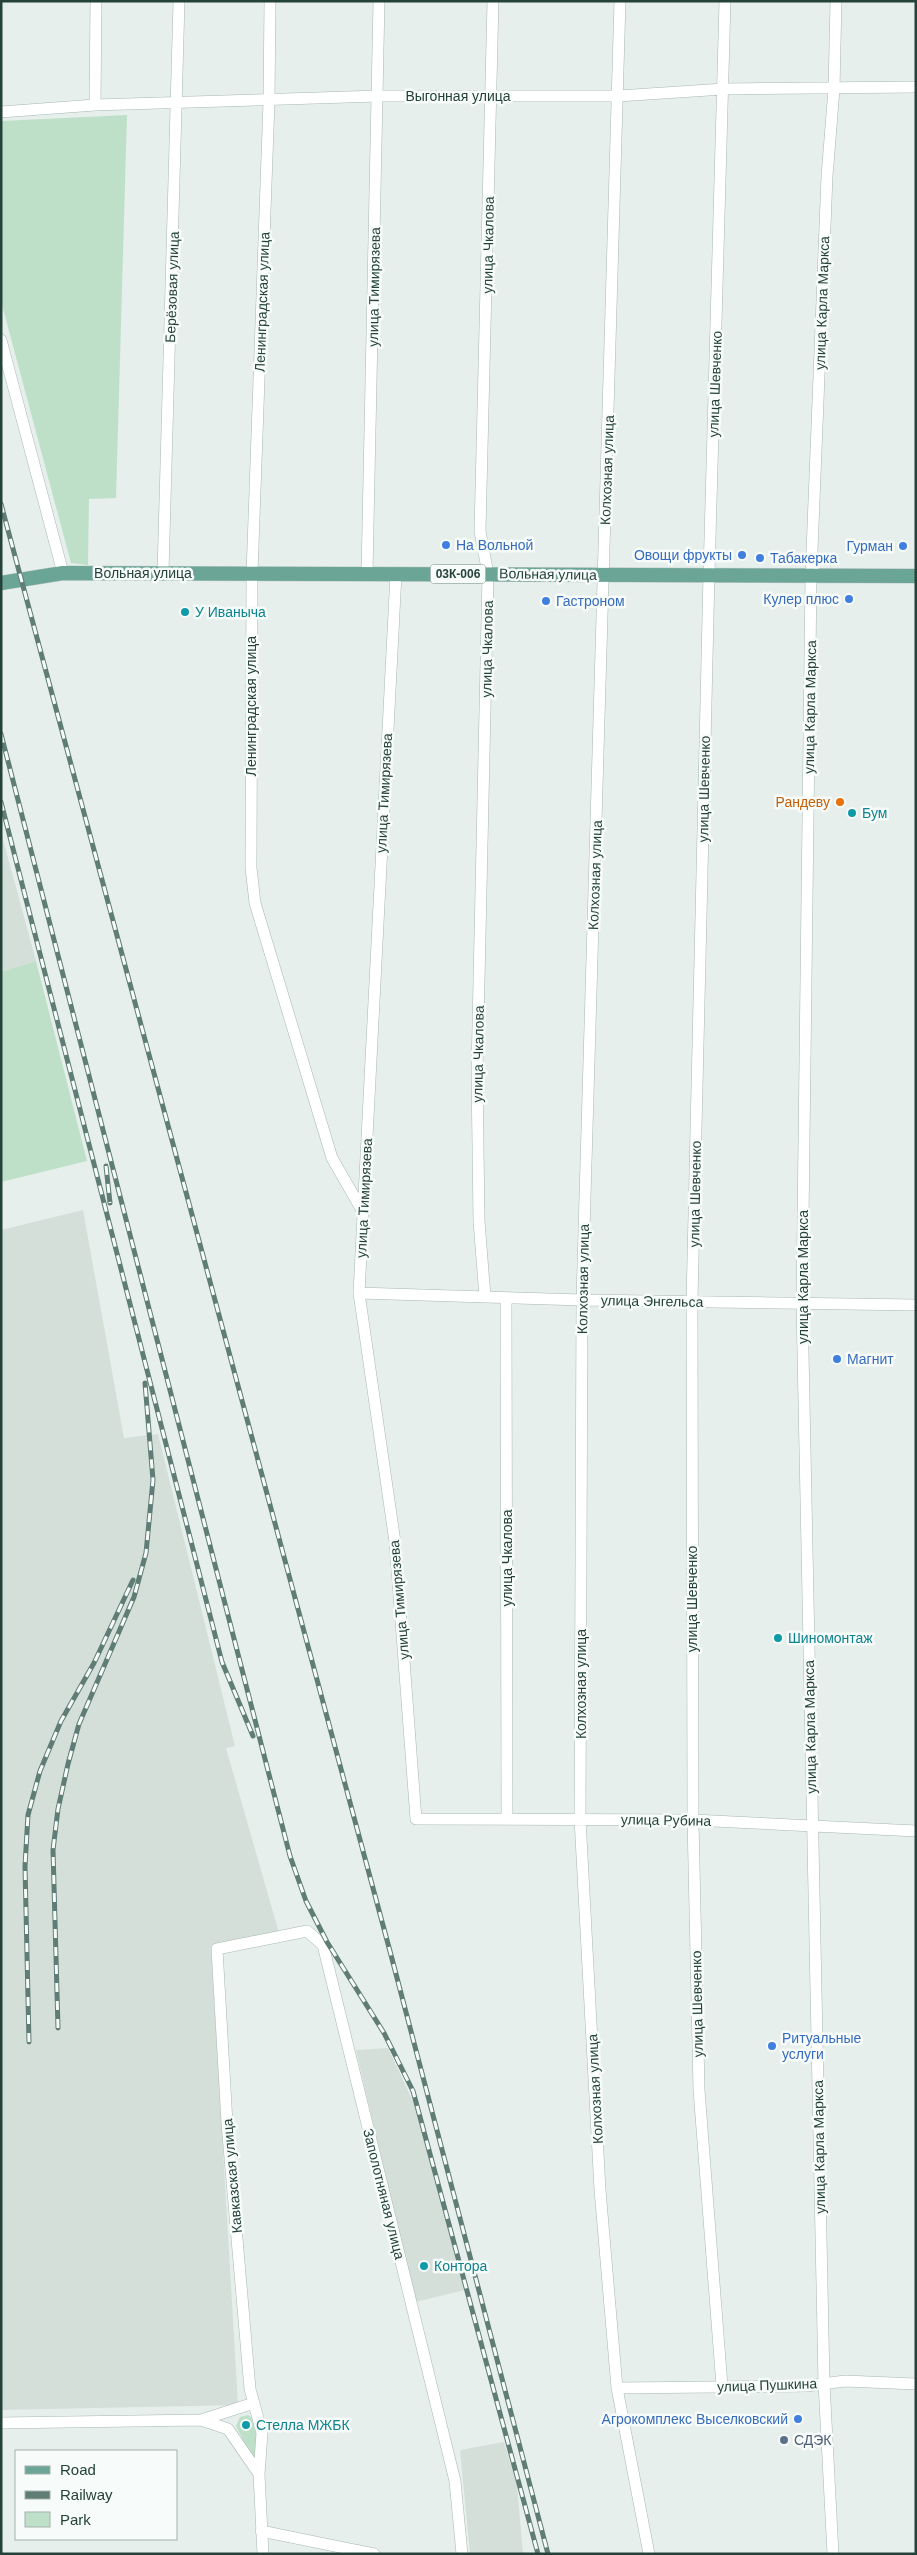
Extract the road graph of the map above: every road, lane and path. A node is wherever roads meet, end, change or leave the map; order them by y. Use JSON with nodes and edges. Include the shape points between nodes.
{"nodes":[{"id":1,"x":96,"y":1,"type":"edge"},
{"id":2,"x":179,"y":1,"type":"edge"},
{"id":3,"x":270,"y":1,"type":"edge"},
{"id":4,"x":379,"y":1,"type":"edge"},
{"id":5,"x":493,"y":1,"type":"edge"},
{"id":6,"x":620,"y":1,"type":"edge"},
{"id":7,"x":725,"y":1,"type":"edge"},
{"id":8,"x":836,"y":1,"type":"edge"},
{"id":9,"x":916,"y":87,"type":"edge"},
{"id":10,"x":724,"y":89,"type":"junction"},
{"id":11,"x":834,"y":89,"type":"junction"},
{"id":12,"x":378,"y":96,"type":"junction"},
{"id":13,"x":618,"y":96,"type":"junction"},
{"id":14,"x":492,"y":97,"type":"junction"},
{"id":15,"x":270,"y":101,"type":"junction"},
{"id":16,"x":177,"y":102,"type":"junction"},
{"id":17,"x":95,"y":105,"type":"junction"},
{"id":18,"x":1,"y":112,"type":"edge"},
{"id":19,"x":1,"y":340,"type":"edge"},
{"id":20,"x":63,"y":573,"type":"junction"},
{"id":21,"x":163,"y":573,"type":"junction"},
{"id":22,"x":367,"y":573,"type":"junction"},
{"id":23,"x":252,"y":574,"type":"junction"},
{"id":24,"x":396,"y":574,"type":"junction"},
{"id":25,"x":488,"y":574,"type":"junction"},
{"id":26,"x":708,"y":574,"type":"junction"},
{"id":27,"x":604,"y":575,"type":"junction"},
{"id":28,"x":811,"y":576,"type":"junction"},
{"id":29,"x":916,"y":576,"type":"edge"},
{"id":30,"x":1,"y":583,"type":"edge"},
{"id":31,"x":364,"y":1212,"type":"junction"},
{"id":32,"x":359,"y":1293,"type":"junction"},
{"id":33,"x":486,"y":1297,"type":"junction"},
{"id":34,"x":506,"y":1298,"type":"junction"},
{"id":35,"x":582,"y":1300,"type":"junction"},
{"id":36,"x":692,"y":1301,"type":"junction"},
{"id":37,"x":802,"y":1303,"type":"junction"},
{"id":38,"x":916,"y":1305,"type":"edge"},
{"id":39,"x":416,"y":1819,"type":"joint"},
{"id":40,"x":507,"y":1819,"type":"junction"},
{"id":41,"x":580,"y":1819,"type":"junction"},
{"id":42,"x":693,"y":1820,"type":"junction"},
{"id":43,"x":811,"y":1828,"type":"junction"},
{"id":44,"x":916,"y":1832,"type":"edge"},
{"id":45,"x":217,"y":1949,"type":"joint"},
{"id":46,"x":824,"y":2383,"type":"junction"},
{"id":47,"x":916,"y":2384,"type":"edge"},
{"id":48,"x":722,"y":2386,"type":"junction"},
{"id":49,"x":617,"y":2388,"type":"junction"},
{"id":50,"x":254,"y":2404,"type":"junction"},
{"id":51,"x":201,"y":2420,"type":"junction"},
{"id":52,"x":1,"y":2422,"type":"edge"},
{"id":53,"x":259,"y":2474,"type":"junction"},
{"id":54,"x":261,"y":2531,"type":"junction"},
{"id":55,"x":263,"y":2554,"type":"edge"},
{"id":56,"x":374,"y":2554,"type":"edge"},
{"id":57,"x":462,"y":2554,"type":"edge"},
{"id":58,"x":649,"y":2554,"type":"edge"},
{"id":59,"x":833,"y":2554,"type":"edge"}],
"edges":[{"from":1,"to":17,"type":"street"},
{"from":2,"to":16,"type":"street","name":"Берёзовая улица"},
{"from":3,"to":15,"type":"street","name":"Ленинградская улица"},
{"from":4,"to":12,"type":"street","name":"улица Тимирязева"},
{"from":5,"to":14,"type":"street","name":"улица Чкалова"},
{"from":6,"to":13,"type":"street","name":"Колхозная улица"},
{"from":7,"to":10,"type":"street","name":"улица Шевченко"},
{"from":8,"to":11,"type":"street","name":"улица Карла Маркса"},
{"from":9,"to":11,"type":"street","name":"Выгонная улица"},
{"from":10,"to":11,"type":"street","name":"Выгонная улица"},
{"from":10,"to":13,"type":"street","name":"Выгонная улица"},
{"from":10,"to":26,"type":"street","name":"улица Шевченко"},
{"from":11,"to":28,"type":"street","name":"улица Карла Маркса","via":[[827,176]]},
{"from":12,"to":14,"type":"street","name":"Выгонная улица"},
{"from":12,"to":15,"type":"street","name":"Выгонная улица"},
{"from":12,"to":22,"type":"street","name":"улица Тимирязева"},
{"from":13,"to":14,"type":"street","name":"Выгонная улица"},
{"from":13,"to":27,"type":"street","name":"Колхозная улица"},
{"from":14,"to":25,"type":"street","name":"улица Чкалова","via":[[480,531]]},
{"from":15,"to":16,"type":"street","name":"Выгонная улица"},
{"from":15,"to":23,"type":"street","name":"Ленинградская улица"},
{"from":16,"to":17,"type":"street","name":"Выгонная улица"},
{"from":16,"to":21,"type":"street","name":"Берёзовая улица"},
{"from":17,"to":18,"type":"street","name":"Выгонная улица"},
{"from":19,"to":20,"type":"street"},
{"from":20,"to":21,"type":"main road","name":"Вольная улица","number":"03К-006"},
{"from":20,"to":30,"type":"main road","name":"Вольная улица","number":"03К-006"},
{"from":21,"to":23,"type":"main road","name":"Вольная улица","number":"03К-006"},
{"from":22,"to":23,"type":"main road","name":"Вольная улица","number":"03К-006"},
{"from":22,"to":24,"type":"main road","name":"Вольная улица","number":"03К-006"},
{"from":23,"to":31,"type":"street","name":"Ленинградская улица","via":[[251,868],[256,903],[332,1158]]},
{"from":24,"to":25,"type":"main road","name":"Вольная улица","number":"03К-006"},
{"from":24,"to":31,"type":"street","name":"улица Тимирязева"},
{"from":25,"to":27,"type":"main road","name":"Вольная улица","number":"03К-006"},
{"from":25,"to":33,"type":"street","name":"улица Чкалова","via":[[477,1071],[478,1221]]},
{"from":26,"to":27,"type":"main road","name":"Вольная улица","number":"03К-006"},
{"from":26,"to":28,"type":"main road","name":"Вольная улица","number":"03К-006"},
{"from":26,"to":36,"type":"street","name":"улица Шевченко"},
{"from":27,"to":35,"type":"street","name":"Колхозная улица"},
{"from":28,"to":29,"type":"main road","name":"Вольная улица","number":"03К-006"},
{"from":28,"to":37,"type":"street","name":"улица Карла Маркса"},
{"from":31,"to":32,"type":"street","name":"улица Тимирязева"},
{"from":32,"to":33,"type":"street","name":"улица Энгельса"},
{"from":32,"to":39,"type":"street","name":"улица Тимирязева","via":[[395,1542]]},
{"from":33,"to":34,"type":"street","name":"улица Энгельса"},
{"from":34,"to":35,"type":"street","name":"улица Энгельса"},
{"from":34,"to":40,"type":"street","name":"улица Чкалова"},
{"from":35,"to":36,"type":"street","name":"улица Энгельса"},
{"from":35,"to":41,"type":"street","name":"Колхозная улица"},
{"from":36,"to":37,"type":"street","name":"улица Энгельса"},
{"from":36,"to":42,"type":"street","name":"улица Шевченко"},
{"from":37,"to":38,"type":"street","name":"улица Энгельса"},
{"from":37,"to":43,"type":"street","name":"улица Карла Маркса"},
{"from":39,"to":40,"type":"street","name":"улица Рубина"},
{"from":40,"to":41,"type":"street","name":"улица Рубина"},
{"from":41,"to":42,"type":"street","name":"улица Рубина"},
{"from":41,"to":49,"type":"street","name":"Колхозная улица","via":[[600,2190]]},
{"from":42,"to":43,"type":"street","name":"улица Рубина"},
{"from":42,"to":48,"type":"street","name":"улица Шевченко","via":[[698,2090]]},
{"from":43,"to":44,"type":"street","name":"улица Рубина"},
{"from":43,"to":46,"type":"street","name":"улица Карла Маркса"},
{"from":45,"to":50,"type":"street","name":"Кавказская улица","via":[[228,2133],[250,2389]]},
{"from":45,"to":57,"type":"street","name":"Заполотняная улица","via":[[308,1931],[322,1945],[454,2481]]},
{"from":46,"to":47,"type":"street","name":"улица Пушкина"},
{"from":46,"to":48,"type":"street","name":"улица Пушкина"},
{"from":46,"to":59,"type":"street","name":"улица Карла Маркса"},
{"from":48,"to":49,"type":"street","name":"улица Пушкина"},
{"from":49,"to":58,"type":"street","name":"Колхозная улица"},
{"from":50,"to":51,"type":"street"},
{"from":50,"to":53,"type":"street","name":"Кавказская улица","via":[[262,2433]]},
{"from":51,"to":52,"type":"street"},
{"from":51,"to":53,"type":"street","via":[[228,2429]]},
{"from":53,"to":54,"type":"street","name":"Кавказская улица"},
{"from":54,"to":55,"type":"street","name":"Кавказская улица"},
{"from":54,"to":56,"type":"street"}]}
